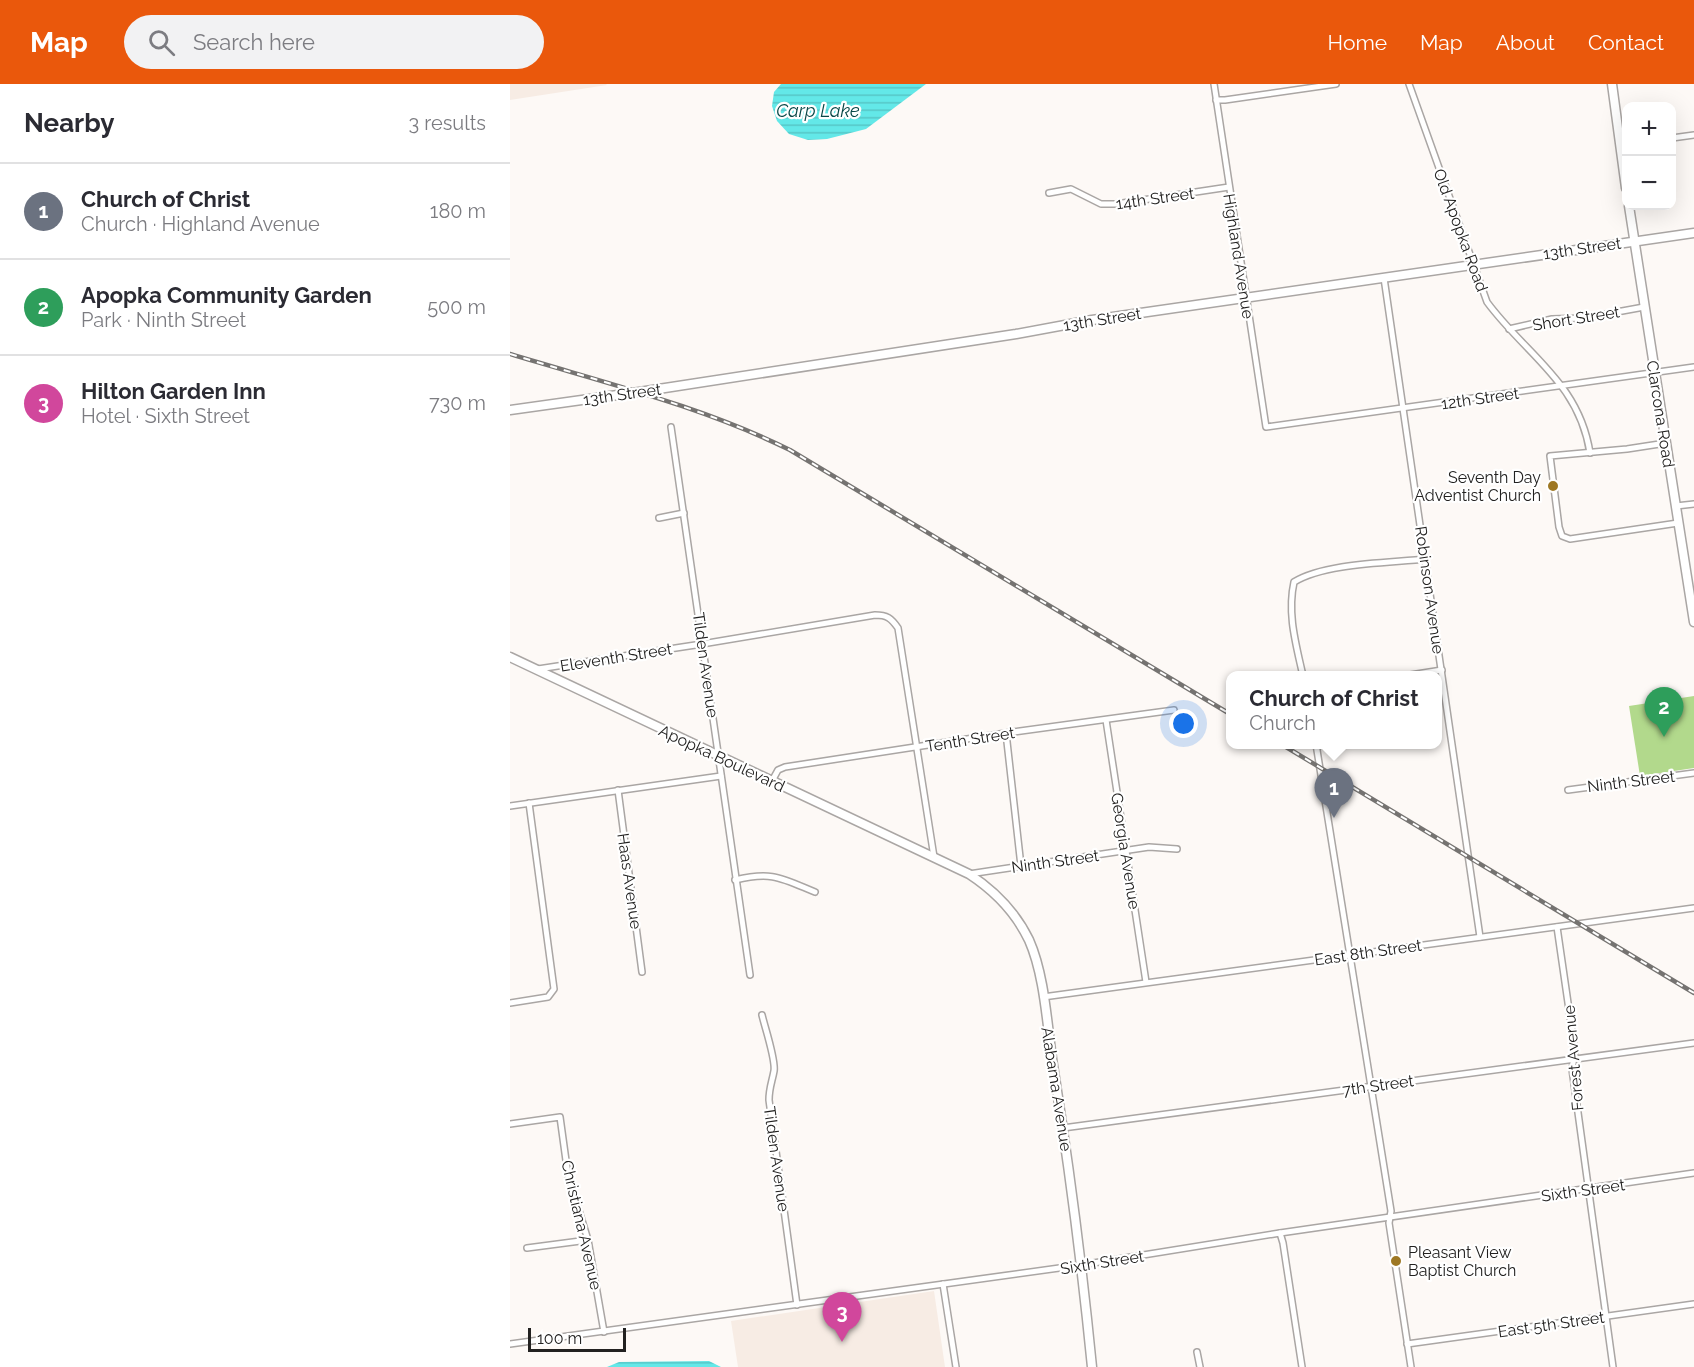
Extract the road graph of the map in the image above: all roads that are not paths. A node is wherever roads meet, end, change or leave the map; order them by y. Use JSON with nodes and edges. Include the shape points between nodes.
{"nodes":[{"id":1,"x":1214,"y":84,"type":"edge"},
{"id":2,"x":1336,"y":84,"type":"edge"},
{"id":3,"x":1409,"y":84,"type":"edge"},
{"id":4,"x":1612,"y":84,"type":"edge"},
{"id":5,"x":1216,"y":100,"type":"junction"},
{"id":6,"x":1694,"y":135,"type":"edge"},
{"id":7,"x":1676,"y":137,"type":"edge"},
{"id":8,"x":1622,"y":139,"type":"edge"},
{"id":9,"x":1229,"y":187,"type":"junction"},
{"id":10,"x":1049,"y":193,"type":"dead end"},
{"id":11,"x":1630,"y":210,"type":"edge"},
{"id":12,"x":1694,"y":233,"type":"edge"},
{"id":13,"x":1634,"y":241,"type":"junction"},
{"id":14,"x":1474,"y":264,"type":"junction"},
{"id":15,"x":1384,"y":278,"type":"junction"},
{"id":16,"x":1246,"y":298,"type":"junction"},
{"id":17,"x":1644,"y":307,"type":"junction"},
{"id":18,"x":1509,"y":329,"type":"junction"},
{"id":19,"x":1694,"y":367,"type":"edge"},
{"id":20,"x":1654,"y":373,"type":"junction"},
{"id":21,"x":1563,"y":386,"type":"junction"},
{"id":22,"x":1402,"y":409,"type":"junction"},
{"id":23,"x":510,"y":410,"type":"edge"},
{"id":24,"x":671,"y":427,"type":"dead end"},
{"id":25,"x":1266,"y":427,"type":"joint"},
{"id":26,"x":1666,"y":443,"type":"junction"},
{"id":27,"x":1590,"y":453,"type":"junction"},
{"id":28,"x":1694,"y":504,"type":"edge"},
{"id":29,"x":1676,"y":506,"type":"junction"},
{"id":30,"x":684,"y":513,"type":"junction"},
{"id":31,"x":659,"y":518,"type":"dead end"},
{"id":32,"x":1678,"y":524,"type":"junction"},
{"id":33,"x":1425,"y":559,"type":"junction"},
{"id":34,"x":1694,"y":622,"type":"edge"},
{"id":35,"x":702,"y":644,"type":"junction"},
{"id":36,"x":510,"y":657,"type":"edge"},
{"id":37,"x":535,"y":669,"type":"junction"},
{"id":38,"x":1442,"y":670,"type":"junction"},
{"id":39,"x":1302,"y":671,"type":"edge"},
{"id":40,"x":1434,"y":671,"type":"edge"},
{"id":41,"x":1174,"y":710,"type":"dead end"},
{"id":42,"x":1106,"y":720,"type":"junction"},
{"id":43,"x":1006,"y":733,"type":"junction"},
{"id":44,"x":917,"y":748,"type":"junction"},
{"id":45,"x":1317,"y":749,"type":"edge"},
{"id":46,"x":719,"y":756,"type":"junction"},
{"id":47,"x":1694,"y":773,"type":"edge"},
{"id":48,"x":721,"y":776,"type":"junction"},
{"id":49,"x":772,"y":781,"type":"junction"},
{"id":50,"x":1568,"y":789,"type":"dead end"},
{"id":51,"x":618,"y":790,"type":"junction"},
{"id":52,"x":529,"y":803,"type":"junction"},
{"id":53,"x":510,"y":806,"type":"edge"},
{"id":54,"x":1177,"y":849,"type":"dead end"},
{"id":55,"x":1126,"y":851,"type":"junction"},
{"id":56,"x":934,"y":857,"type":"junction"},
{"id":57,"x":1022,"y":866,"type":"junction"},
{"id":58,"x":969,"y":874,"type":"junction"},
{"id":59,"x":735,"y":880,"type":"junction"},
{"id":60,"x":815,"y":892,"type":"dead end"},
{"id":61,"x":1694,"y":908,"type":"edge"},
{"id":62,"x":1557,"y":927,"type":"junction"},
{"id":63,"x":1480,"y":937,"type":"junction"},
{"id":64,"x":1348,"y":955,"type":"junction"},
{"id":65,"x":642,"y":972,"type":"dead end"},
{"id":66,"x":750,"y":975,"type":"dead end"},
{"id":67,"x":1146,"y":982,"type":"junction"},
{"id":68,"x":1043,"y":997,"type":"junction"},
{"id":69,"x":510,"y":1003,"type":"edge"},
{"id":70,"x":762,"y":1015,"type":"dead end"},
{"id":71,"x":1694,"y":1043,"type":"edge"},
{"id":72,"x":1574,"y":1059,"type":"junction"},
{"id":73,"x":1370,"y":1086,"type":"junction"},
{"id":74,"x":510,"y":1124,"type":"edge"},
{"id":75,"x":1063,"y":1128,"type":"junction"},
{"id":76,"x":1694,"y":1173,"type":"edge"},
{"id":77,"x":1589,"y":1189,"type":"junction"},
{"id":78,"x":1390,"y":1217,"type":"junction"},
{"id":79,"x":1280,"y":1233,"type":"junction"},
{"id":80,"x":588,"y":1239,"type":"junction"},
{"id":81,"x":527,"y":1248,"type":"dead end"},
{"id":82,"x":1081,"y":1266,"type":"junction"},
{"id":83,"x":943,"y":1284,"type":"junction"},
{"id":84,"x":1694,"y":1304,"type":"edge"},
{"id":85,"x":797,"y":1305,"type":"junction"},
{"id":86,"x":1606,"y":1316,"type":"junction"},
{"id":87,"x":604,"y":1332,"type":"junction"},
{"id":88,"x":510,"y":1344,"type":"edge"},
{"id":89,"x":1407,"y":1344,"type":"junction"},
{"id":90,"x":1197,"y":1352,"type":"dead end"},
{"id":91,"x":955,"y":1366,"type":"edge"},
{"id":92,"x":1092,"y":1367,"type":"edge"},
{"id":93,"x":1200,"y":1367,"type":"edge"},
{"id":94,"x":1302,"y":1367,"type":"edge"},
{"id":95,"x":1411,"y":1367,"type":"edge"},
{"id":96,"x":1613,"y":1367,"type":"edge"}],
"edges":[{"from":1,"to":5,"type":"street","name":"Highland Avenue"},
{"from":2,"to":5,"type":"street"},
{"from":3,"to":14,"type":"street","name":"Old Apopka Road"},
{"from":4,"to":8,"type":"street"},
{"from":5,"to":9,"type":"street","name":"Highland Avenue"},
{"from":6,"to":7,"type":"street"},
{"from":9,"to":10,"type":"street","name":"14th Street","via":[[1116,204],[1101,204],[1071,189]]},
{"from":9,"to":16,"type":"street","name":"Highland Avenue"},
{"from":11,"to":13,"type":"street","name":"Clarcona Road"},
{"from":12,"to":13,"type":"street","name":"13th Street"},
{"from":13,"to":14,"type":"street","name":"13th Street"},
{"from":13,"to":17,"type":"street","name":"Clarcona Road"},
{"from":14,"to":15,"type":"street","name":"13th Street"},
{"from":14,"to":18,"type":"street","name":"Old Apopka Road","via":[[1487,302]]},
{"from":15,"to":16,"type":"street","name":"13th Street"},
{"from":15,"to":22,"type":"street","name":"Robinson Avenue"},
{"from":16,"to":23,"type":"street","name":"13th Street"},
{"from":16,"to":25,"type":"street","name":"Highland Avenue"},
{"from":17,"to":18,"type":"street","name":"Short Street"},
{"from":17,"to":20,"type":"street","name":"Clarcona Road"},
{"from":18,"to":21,"type":"street","name":"Old Apopka Road"},
{"from":19,"to":20,"type":"street","name":"12th Street"},
{"from":20,"to":21,"type":"street","name":"12th Street"},
{"from":20,"to":26,"type":"street","name":"Clarcona Road"},
{"from":21,"to":22,"type":"street","name":"12th Street"},
{"from":21,"to":27,"type":"street","name":"Old Apopka Road","via":[[1581,415]]},
{"from":22,"to":25,"type":"street","name":"12th Street"},
{"from":22,"to":33,"type":"street","name":"Robinson Avenue"},
{"from":24,"to":30,"type":"street","name":"Tilden Avenue"},
{"from":26,"to":27,"type":"street"},
{"from":26,"to":29,"type":"street","name":"Clarcona Road"},
{"from":27,"to":32,"type":"street","via":[[1550,456],[1562,536],[1570,539]]},
{"from":28,"to":29,"type":"street"},
{"from":29,"to":32,"type":"street","name":"Clarcona Road"},
{"from":30,"to":31,"type":"street"},
{"from":30,"to":35,"type":"street","name":"Tilden Avenue"},
{"from":32,"to":34,"type":"street","name":"Clarcona Road"},
{"from":33,"to":38,"type":"street","name":"Robinson Avenue"},
{"from":33,"to":39,"type":"street","via":[[1346,567],[1306,575],[1294,582],[1291,622]]},
{"from":35,"to":37,"type":"street","name":"Eleventh Street"},
{"from":35,"to":44,"type":"street","name":"Eleventh Street","via":[[884,615],[898,628]]},
{"from":35,"to":46,"type":"street","name":"Tilden Avenue"},
{"from":36,"to":37,"type":"street","name":"Apopka Boulevard"},
{"from":37,"to":46,"type":"street","name":"Apopka Boulevard"},
{"from":38,"to":40,"type":"street"},
{"from":38,"to":63,"type":"street","name":"Robinson Avenue"},
{"from":41,"to":42,"type":"street","name":"Tenth Street"},
{"from":42,"to":43,"type":"street","name":"Tenth Street"},
{"from":42,"to":55,"type":"street","name":"Georgia Avenue"},
{"from":43,"to":44,"type":"street","name":"Tenth Street"},
{"from":43,"to":57,"type":"street"},
{"from":44,"to":49,"type":"street","name":"Tenth Street","via":[[785,767],[778,770]]},
{"from":44,"to":56,"type":"street"},
{"from":45,"to":64,"type":"street"},
{"from":46,"to":48,"type":"street","name":"Tilden Avenue"},
{"from":46,"to":49,"type":"street","name":"Apopka Boulevard"},
{"from":47,"to":50,"type":"street","name":"Ninth Street"},
{"from":48,"to":51,"type":"street"},
{"from":48,"to":59,"type":"street","name":"Tilden Avenue"},
{"from":49,"to":56,"type":"street","name":"Apopka Boulevard"},
{"from":51,"to":52,"type":"street"},
{"from":51,"to":65,"type":"street","name":"Haas Avenue"},
{"from":52,"to":53,"type":"street"},
{"from":52,"to":69,"type":"street","via":[[554,989],[551,995]]},
{"from":54,"to":55,"type":"street","name":"Ninth Street"},
{"from":55,"to":57,"type":"street","name":"Ninth Street"},
{"from":55,"to":67,"type":"street","name":"Georgia Avenue"},
{"from":56,"to":58,"type":"street","name":"Alabama Avenue"},
{"from":57,"to":58,"type":"street","name":"Ninth Street"},
{"from":58,"to":68,"type":"street","name":"Alabama Avenue","via":[[998,896],[1020,924],[1033,952]]},
{"from":59,"to":60,"type":"street","via":[[776,876]]},
{"from":59,"to":66,"type":"street","name":"Tilden Avenue"},
{"from":61,"to":62,"type":"street","name":"East 8th Street"},
{"from":62,"to":63,"type":"street","name":"East 8th Street"},
{"from":62,"to":72,"type":"street","name":"Forest Avenue"},
{"from":63,"to":64,"type":"street","name":"East 8th Street"},
{"from":64,"to":67,"type":"street","name":"East 8th Street"},
{"from":64,"to":73,"type":"street"},
{"from":67,"to":68,"type":"street","name":"East 8th Street"},
{"from":68,"to":75,"type":"street","name":"Alabama Avenue"},
{"from":70,"to":85,"type":"street","name":"Tilden Avenue","via":[[774,1063],[769,1100]]},
{"from":71,"to":72,"type":"street","name":"7th Street"},
{"from":72,"to":73,"type":"street","name":"7th Street"},
{"from":72,"to":77,"type":"street","name":"Forest Avenue","via":[[1572,1069]]},
{"from":73,"to":75,"type":"street","name":"7th Street"},
{"from":73,"to":78,"type":"street"},
{"from":74,"to":80,"type":"street","name":"Christiana Avenue","via":[[560,1117],[568,1175]]},
{"from":75,"to":82,"type":"street","name":"Alabama Avenue"},
{"from":76,"to":77,"type":"street","name":"Sixth Street"},
{"from":77,"to":78,"type":"street","name":"Sixth Street"},
{"from":77,"to":86,"type":"street","name":"Forest Avenue"},
{"from":78,"to":79,"type":"street","name":"Sixth Street"},
{"from":78,"to":89,"type":"street"},
{"from":79,"to":82,"type":"street","name":"Sixth Street"},
{"from":79,"to":94,"type":"street"},
{"from":80,"to":81,"type":"street"},
{"from":80,"to":87,"type":"street","name":"Christiana Avenue"},
{"from":82,"to":83,"type":"street","name":"Sixth Street"},
{"from":82,"to":92,"type":"street","name":"Alabama Avenue"},
{"from":83,"to":85,"type":"street","name":"Sixth Street"},
{"from":83,"to":91,"type":"street"},
{"from":84,"to":86,"type":"street","name":"East 5th Street"},
{"from":85,"to":87,"type":"street","name":"Sixth Street"},
{"from":86,"to":89,"type":"street","name":"East 5th Street"},
{"from":86,"to":96,"type":"street","name":"Forest Avenue"},
{"from":87,"to":88,"type":"street","name":"Sixth Street"},
{"from":89,"to":95,"type":"street"},
{"from":90,"to":93,"type":"street"}]}
